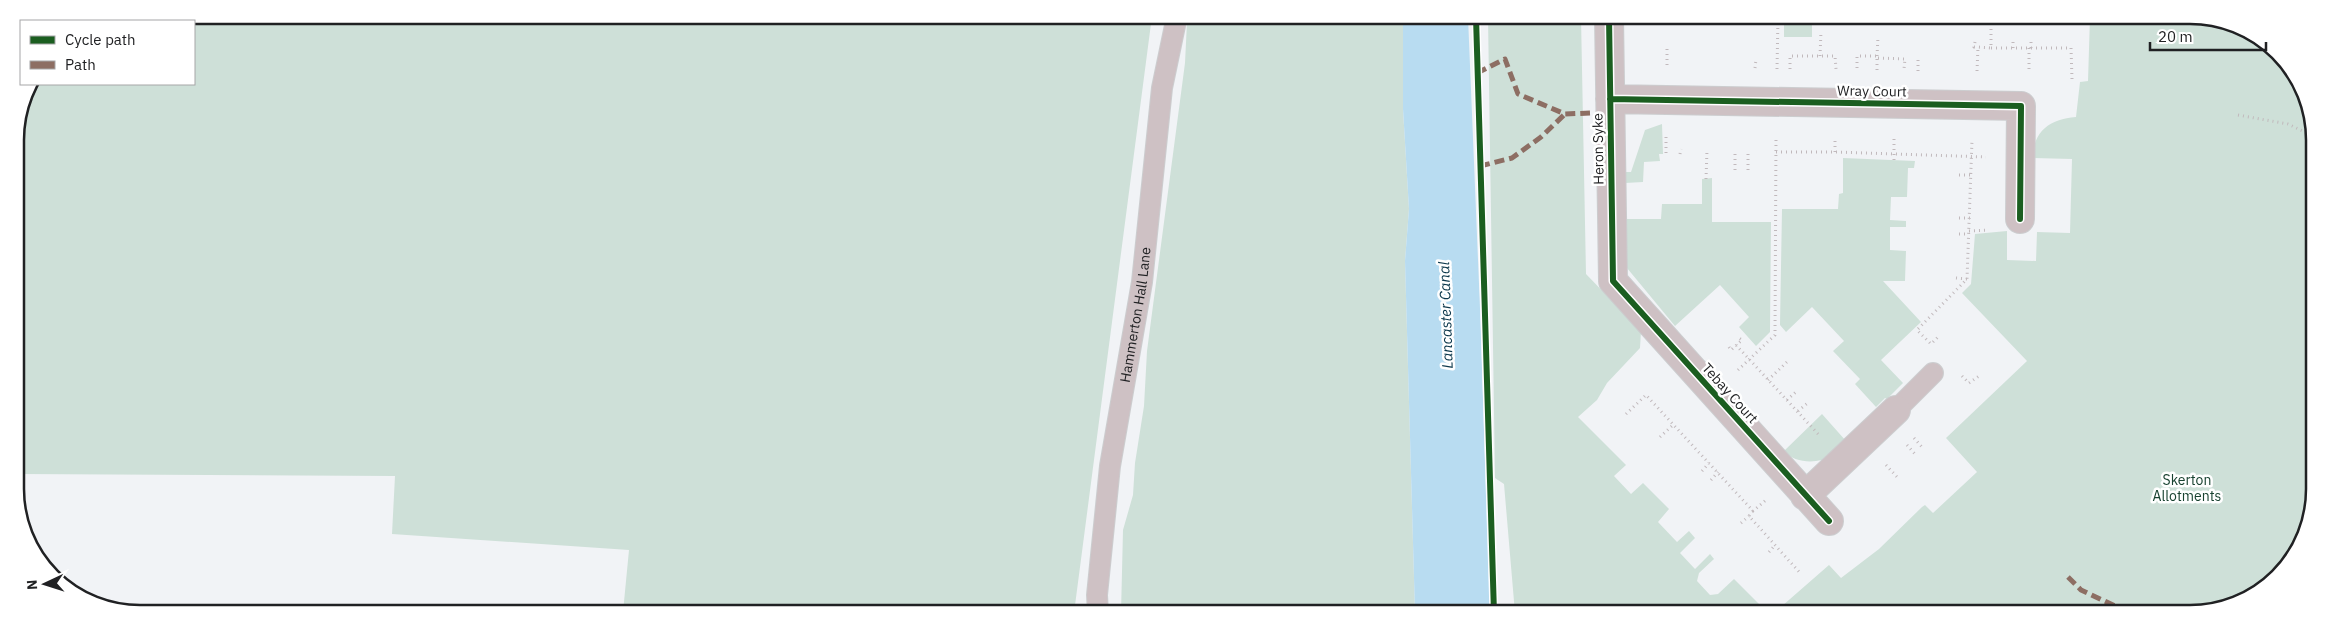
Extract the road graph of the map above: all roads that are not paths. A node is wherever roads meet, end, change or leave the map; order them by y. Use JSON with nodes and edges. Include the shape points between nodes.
{"nodes":[{"id":1,"x":1175,"y":24,"type":"edge"},
{"id":2,"x":1609,"y":24,"type":"edge"},
{"id":3,"x":1610,"y":99,"type":"junction"},
{"id":4,"x":2020,"y":219,"type":"dead end"},
{"id":5,"x":1613,"y":281,"type":"joint"},
{"id":6,"x":1933,"y":373,"type":"dead end"},
{"id":7,"x":1896,"y":410,"type":"joint"},
{"id":8,"x":1797,"y":487,"type":"junction"},
{"id":9,"x":1828,"y":521,"type":"dead end"},
{"id":10,"x":1098,"y":605,"type":"edge"}],
"edges":[{"from":1,"to":10,"type":"lane","name":"Hammerton Hall Lane","via":[[1162,88],[1142,282],[1110,466]]},
{"from":2,"to":3,"type":"street","name":"Heron Syke"},
{"from":3,"to":4,"type":"street","name":"Wray Court","via":[[2020,106]]},
{"from":3,"to":5,"type":"street","name":"Heron Syke"},
{"from":5,"to":8,"type":"street","name":"Tebay Court"},
{"from":6,"to":7,"type":"lane"},
{"from":7,"to":8,"type":"street","via":[[1842,461]]},
{"from":8,"to":9,"type":"street","name":"Tebay Court"}]}
